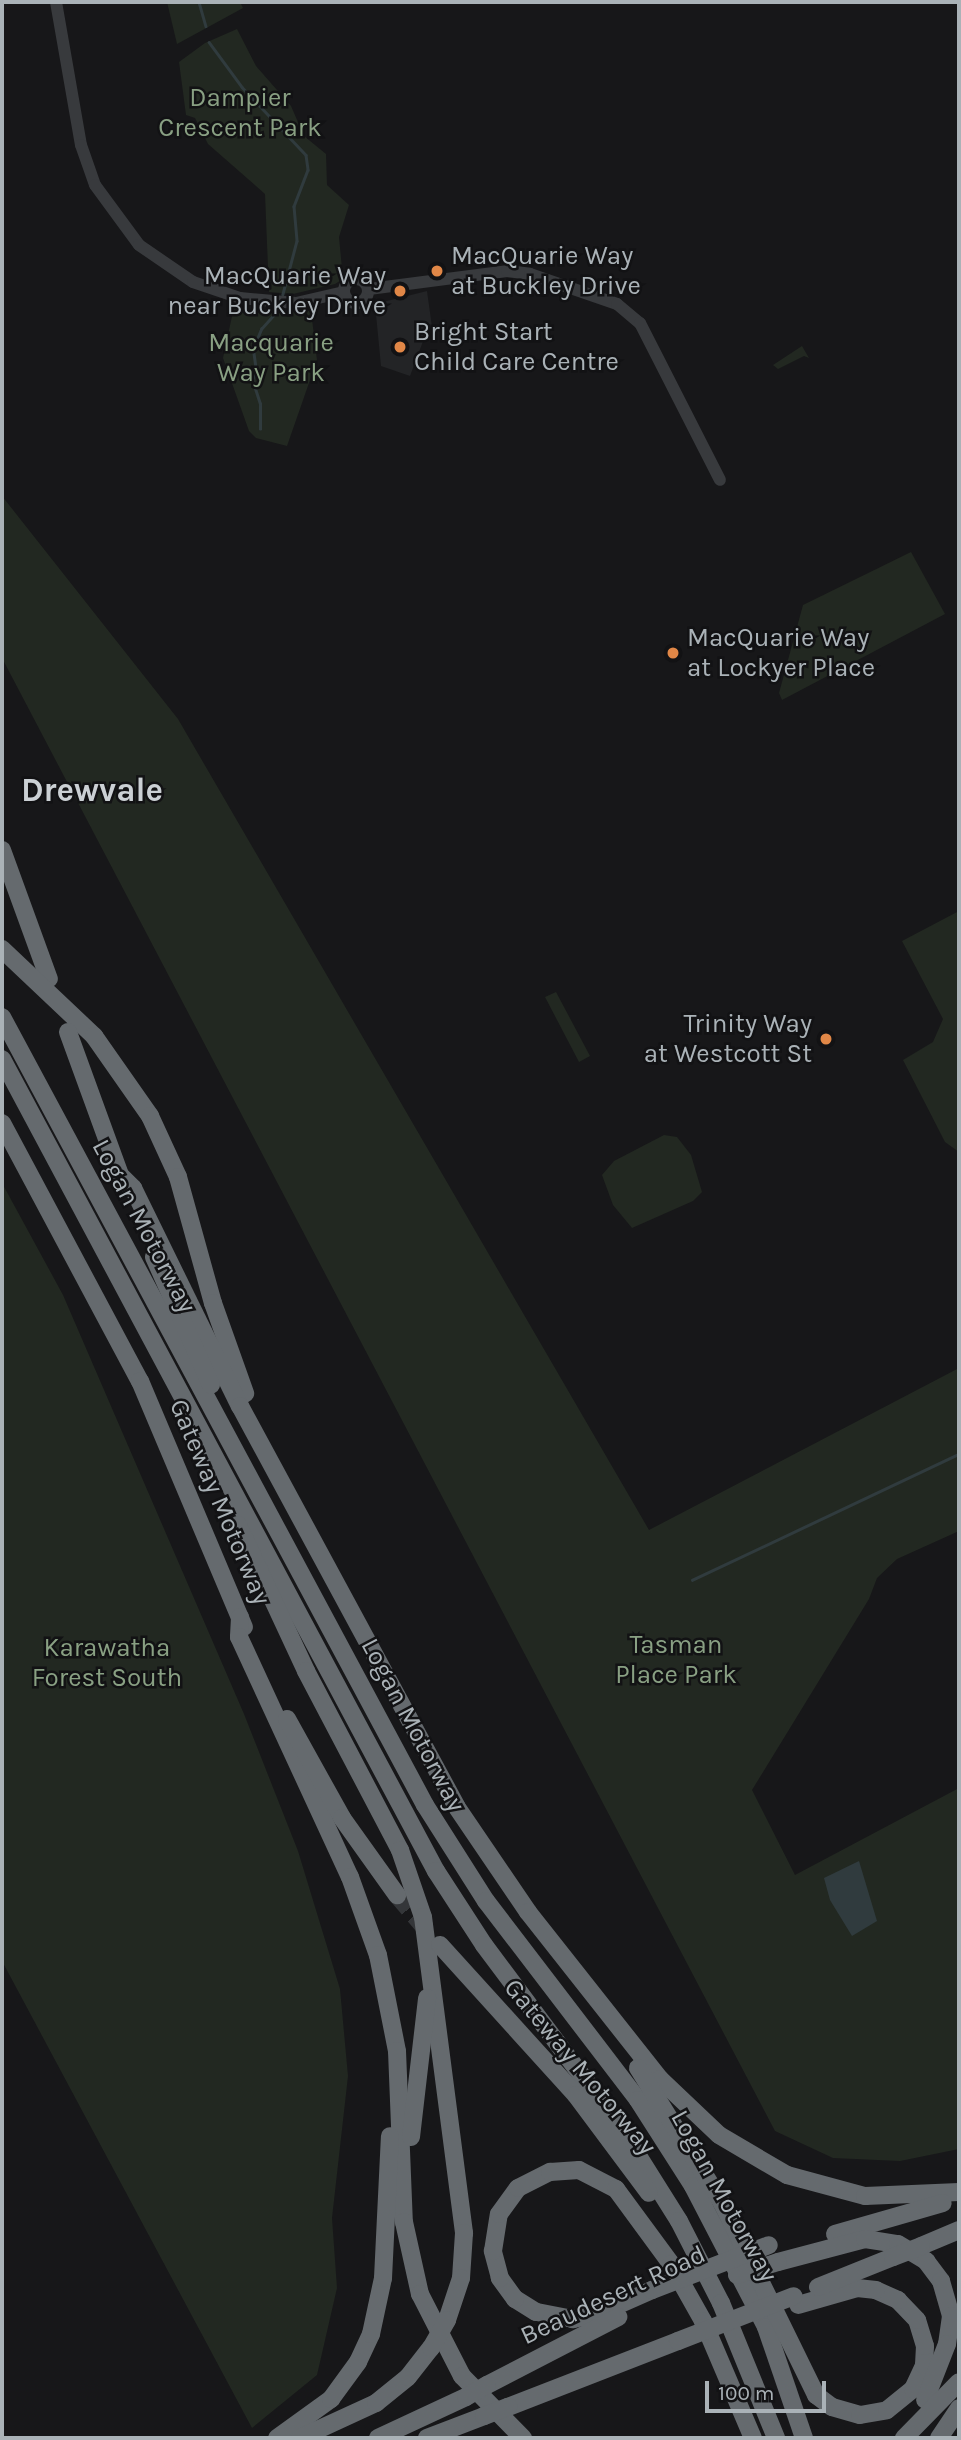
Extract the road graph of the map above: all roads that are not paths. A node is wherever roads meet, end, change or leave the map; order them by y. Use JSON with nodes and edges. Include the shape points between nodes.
{"nodes":[{"id":1,"x":56,"y":2,"type":"edge"},
{"id":2,"x":720,"y":480,"type":"dead end"},
{"id":3,"x":2,"y":850,"type":"edge"},
{"id":4,"x":2,"y":949,"type":"edge"},
{"id":5,"x":49,"y":979,"type":"dead end"},
{"id":6,"x":2,"y":1017,"type":"edge"},
{"id":7,"x":68,"y":1032,"type":"dead end"},
{"id":8,"x":2,"y":1059,"type":"edge"},
{"id":9,"x":2,"y":1124,"type":"edge"},
{"id":10,"x":119,"y":1174,"type":"junction"},
{"id":11,"x":178,"y":1388,"type":"junction"},
{"id":12,"x":253,"y":1481,"type":"junction"},
{"id":13,"x":296,"y":1503,"type":"junction"},
{"id":14,"x":240,"y":1617,"type":"junction"},
{"id":15,"x":397,"y":1895,"type":"tunnel mouth"},
{"id":16,"x":435,"y":1951,"type":"junction"},
{"id":17,"x":391,"y":2011,"type":"junction"},
{"id":18,"x":610,"y":2016,"type":"junction"},
{"id":19,"x":402,"y":2185,"type":"junction"},
{"id":20,"x":959,"y":2195,"type":"edge"},
{"id":21,"x":679,"y":2221,"type":"junction"},
{"id":22,"x":959,"y":2230,"type":"edge"},
{"id":23,"x":777,"y":2252,"type":"junction"},
{"id":24,"x":654,"y":2294,"type":"junction"},
{"id":25,"x":796,"y":2300,"type":"junction"},
{"id":26,"x":959,"y":2382,"type":"edge"},
{"id":27,"x":925,"y":2400,"type":"dead end"},
{"id":28,"x":959,"y":2408,"type":"edge"},
{"id":29,"x":277,"y":2438,"type":"edge"},
{"id":30,"x":300,"y":2438,"type":"edge"},
{"id":31,"x":378,"y":2438,"type":"edge"},
{"id":32,"x":427,"y":2438,"type":"edge"},
{"id":33,"x":523,"y":2438,"type":"edge"},
{"id":34,"x":753,"y":2438,"type":"edge"},
{"id":35,"x":776,"y":2438,"type":"edge"},
{"id":36,"x":804,"y":2438,"type":"edge"},
{"id":37,"x":904,"y":2438,"type":"edge"},
{"id":38,"x":939,"y":2438,"type":"edge"}],
"edges":[{"from":1,"to":2,"type":"street","via":[[81,145],[95,185],[139,245],[193,282],[240,298],[296,303],[344,292],[349,301],[358,303],[369,289],[507,271],[530,274],[617,304],[640,323]]},
{"from":3,"to":5,"type":"highway"},
{"from":4,"to":13,"type":"highway","via":[[94,1036],[150,1116],[186,1200],[213,1303],[240,1381]]},
{"from":6,"to":12,"type":"highway","name":"Logan Motorway","via":[[231,1448]]},
{"from":7,"to":10,"type":"highway","name":"Gateway Motorway"},
{"from":8,"to":11,"type":"highway","name":"Logan Motorway"},
{"from":9,"to":14,"type":"highway","name":"Gateway Motorway","via":[[140,1381]]},
{"from":10,"to":12,"type":"highway","name":"Gateway Motorway"},
{"from":10,"to":13,"type":"highway","via":[[133,1188],[240,1406]]},
{"from":11,"to":16,"type":"highway","via":[[184,1420],[400,1850]]},
{"from":11,"to":21,"type":"highway","name":"Logan Motorway","via":[[436,1871],[484,1945],[620,2127]]},
{"from":12,"to":36,"type":"highway","name":"Logan Motorway","via":[[445,1839],[506,1928],[638,2100],[693,2186],[766,2327]]},
{"from":13,"to":18,"type":"highway","via":[[456,1806],[528,1912]]},
{"from":14,"to":15,"type":"highway","name":"Gateway Motorway","via":[[317,1776]]},
{"from":14,"to":17,"type":"highway","via":[[239,1637],[367,1918]]},
{"from":16,"to":19,"type":"highway","via":[[410,2171]]},
{"from":16,"to":21,"type":"highway","name":"Gateway Motorway","via":[[576,2095],[655,2203]]},
{"from":16,"to":30,"type":"highway","bridge":true,"via":[[464,2233],[461,2278],[447,2319],[408,2377],[376,2403]]},
{"from":17,"to":19,"type":"highway"},
{"from":17,"to":29,"type":"highway","via":[[386,2027],[388,2203],[377,2315],[365,2349],[340,2387],[319,2410]]},
{"from":18,"to":20,"type":"highway","via":[[692,2113],[737,2149],[769,2167],[823,2187],[865,2196]]},
{"from":18,"to":25,"type":"highway","via":[[613,2031],[722,2203],[810,2387],[832,2407],[860,2416],[887,2410],[913,2389],[925,2346],[917,2320],[898,2300],[857,2288]]},
{"from":19,"to":33,"type":"highway","via":[[409,2254],[434,2329],[469,2385]]},
{"from":20,"to":23,"type":"highway","name":"Beaudesert Road"},
{"from":21,"to":35,"type":"highway","name":"Logan Motorway","via":[[721,2303]]},
{"from":22,"to":25,"type":"highway","bridge":true},
{"from":23,"to":24,"type":"highway","bridge":true},
{"from":23,"to":24,"type":"highway","name":"Beaudesert Road"},
{"from":23,"to":27,"type":"highway","via":[[865,2239],[898,2244],[926,2261],[941,2281],[951,2316],[947,2344]]},
{"from":24,"to":31,"type":"highway","name":"Beaudesert Road","bridge":true,"via":[[466,2397]]},
{"from":24,"to":34,"type":"highway","via":[[573,2319],[547,2316],[526,2307],[506,2289],[495,2265],[495,2225],[504,2204],[527,2181],[550,2172],[579,2170],[616,2189],[671,2264],[703,2321]]},
{"from":25,"to":32,"type":"highway","bridge":true},
{"from":26,"to":37,"type":"highway"},
{"from":28,"to":38,"type":"highway"}]}
